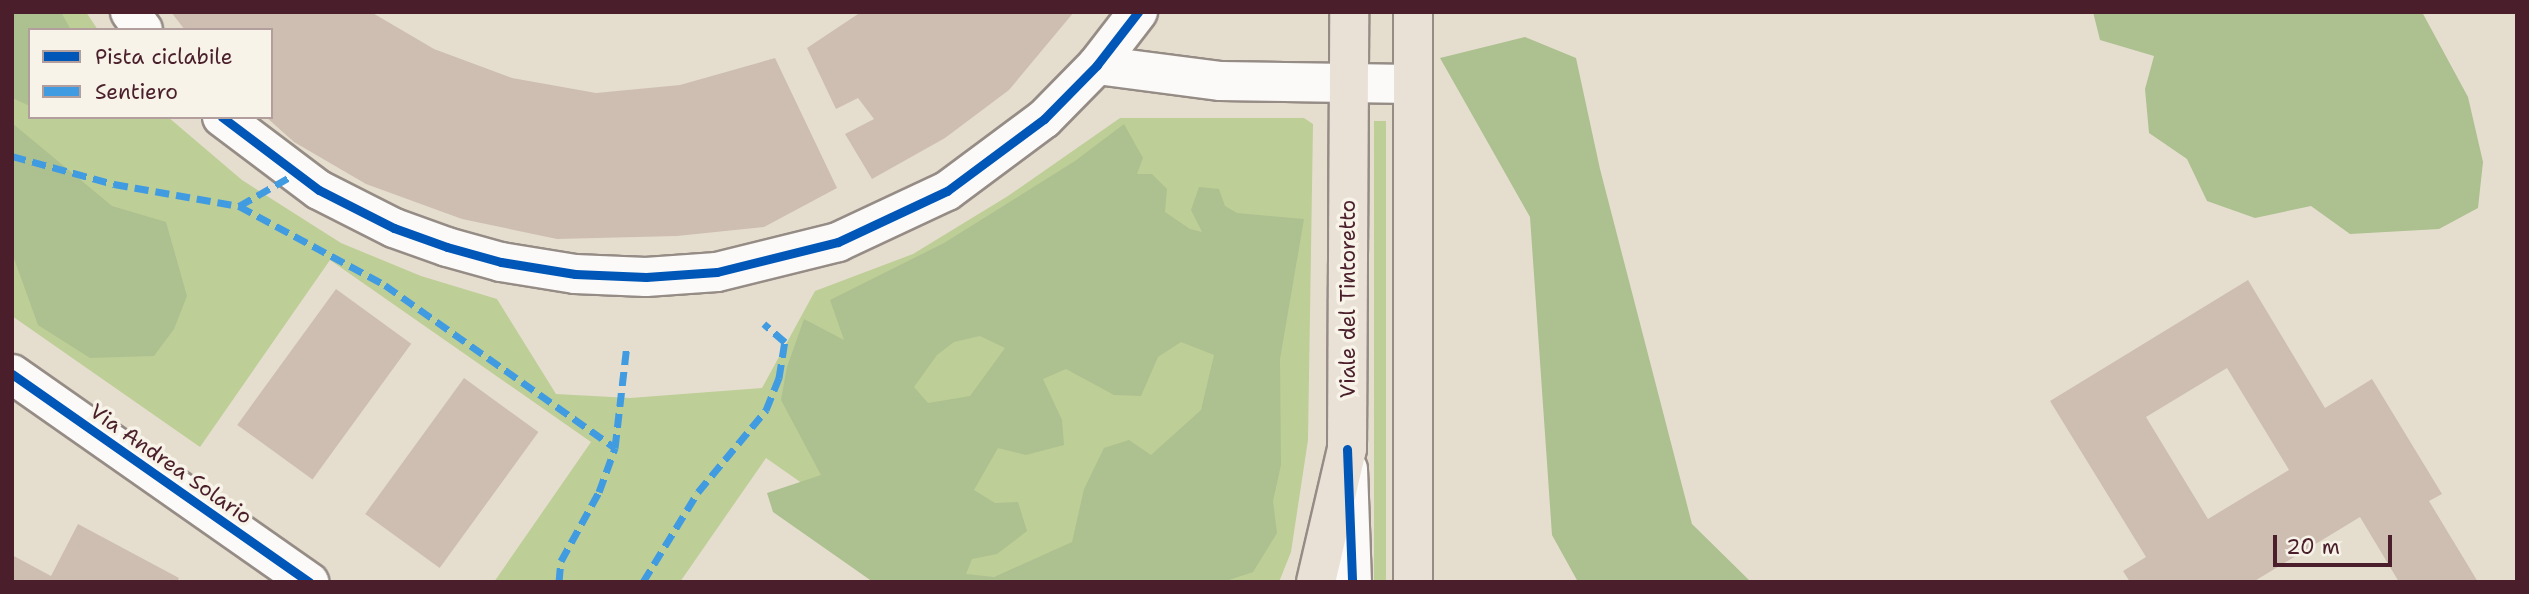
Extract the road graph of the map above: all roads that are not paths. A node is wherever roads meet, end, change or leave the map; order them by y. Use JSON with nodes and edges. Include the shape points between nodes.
{"nodes":[{"id":1,"x":130,"y":12,"type":"edge"},
{"id":2,"x":1138,"y":12,"type":"edge"},
{"id":3,"x":1349,"y":12,"type":"edge"},
{"id":4,"x":1413,"y":12,"type":"edge"},
{"id":5,"x":142,"y":28,"type":"edge"},
{"id":6,"x":1097,"y":65,"type":"junction"},
{"id":7,"x":1348,"y":82,"type":"junction"},
{"id":8,"x":1412,"y":83,"type":"junction"},
{"id":9,"x":225,"y":119,"type":"edge"},
{"id":10,"x":12,"y":374,"type":"edge"},
{"id":11,"x":1347,"y":449,"type":"junction"},
{"id":12,"x":309,"y":582,"type":"edge"},
{"id":13,"x":1316,"y":582,"type":"edge"},
{"id":14,"x":1352,"y":582,"type":"edge"},
{"id":15,"x":1413,"y":582,"type":"edge"}],
"edges":[{"from":1,"to":5,"type":"street"},
{"from":2,"to":6,"type":"street"},
{"from":3,"to":7,"type":"main road","name":"Viale del Tintoretto"},
{"from":4,"to":8,"type":"main road"},
{"from":6,"to":7,"type":"street","via":[[1221,81]]},
{"from":6,"to":9,"type":"street","via":[[1044,120],[998,158],[894,220],[764,264],[670,276],[552,271],[487,259],[420,238],[319,190]]},
{"from":7,"to":8,"type":"street"},
{"from":7,"to":11,"type":"main road","name":"Viale del Tintoretto"},
{"from":8,"to":15,"type":"main road"},
{"from":10,"to":12,"type":"street","name":"Via Andrea Solario"},
{"from":11,"to":13,"type":"main road","name":"Viale del Tintoretto"},
{"from":11,"to":14,"type":"street"}]}
